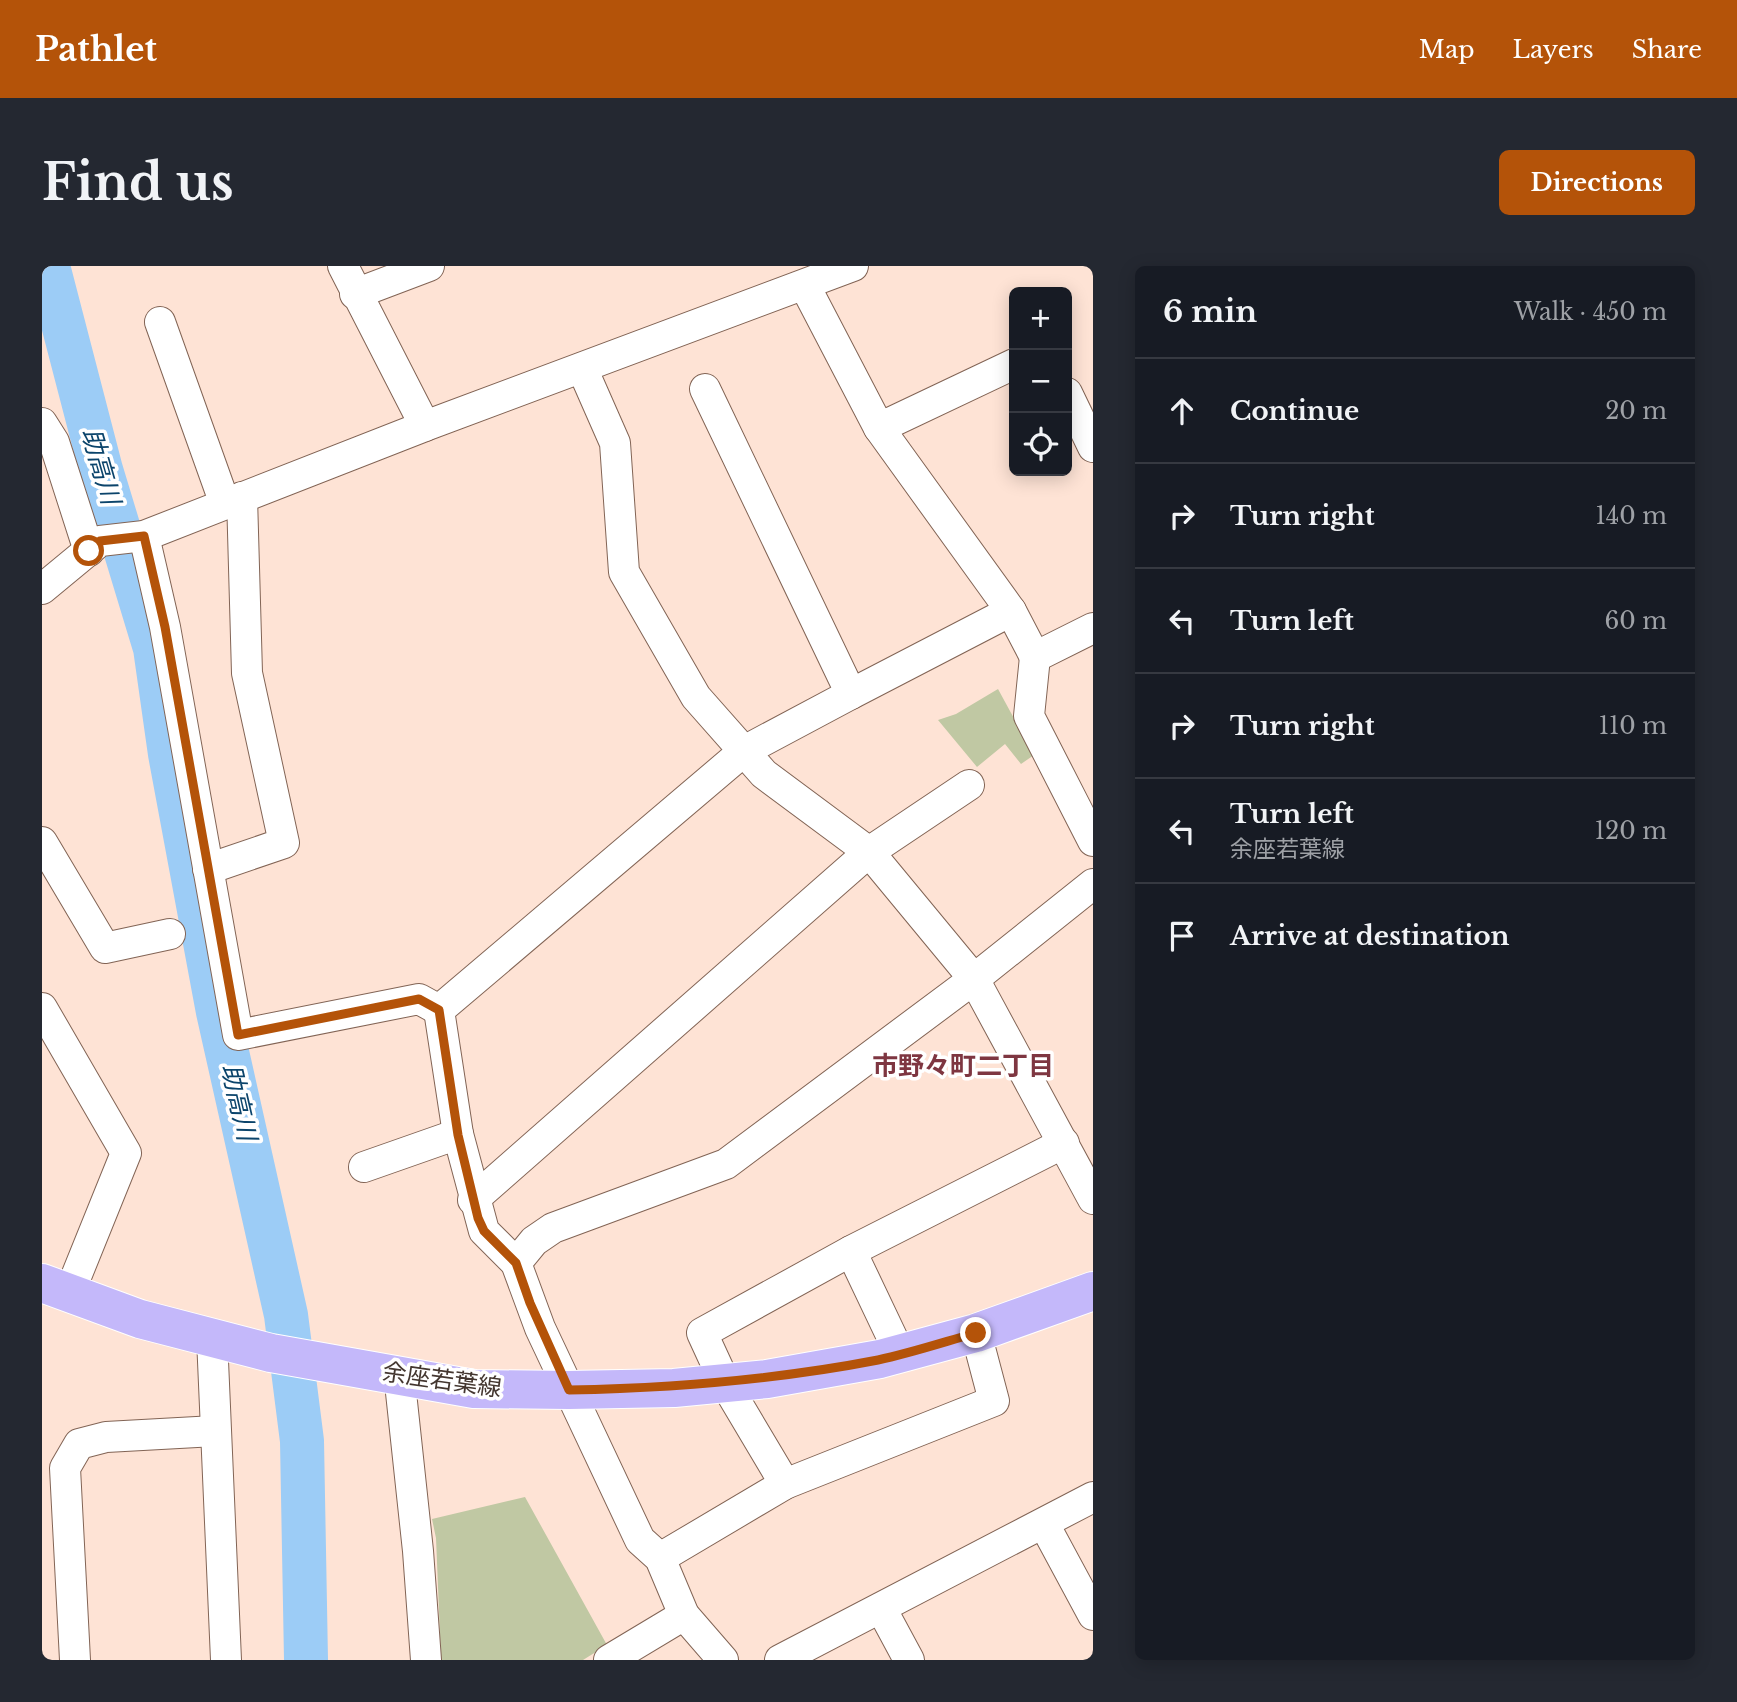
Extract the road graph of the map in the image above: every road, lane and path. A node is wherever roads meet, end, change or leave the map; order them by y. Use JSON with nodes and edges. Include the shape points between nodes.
{"nodes":[{"id":1,"x":343,"y":266,"type":"edge"},
{"id":2,"x":429,"y":266,"type":"edge"},
{"id":3,"x":853,"y":266,"type":"edge"},
{"id":4,"x":805,"y":286,"type":"junction"},
{"id":5,"x":355,"y":294,"type":"junction"},
{"id":6,"x":160,"y":322,"type":"dead end"},
{"id":7,"x":1009,"y":366,"type":"edge"},
{"id":8,"x":582,"y":368,"type":"junction"},
{"id":9,"x":705,"y":389,"type":"dead end"},
{"id":10,"x":1072,"y":403,"type":"edge"},
{"id":11,"x":42,"y":424,"type":"edge"},
{"id":12,"x":425,"y":426,"type":"junction"},
{"id":13,"x":879,"y":428,"type":"junction"},
{"id":14,"x":1093,"y":447,"type":"edge"},
{"id":15,"x":233,"y":501,"type":"junction"},
{"id":16,"x":139,"y":536,"type":"junction"},
{"id":17,"x":95,"y":546,"type":"junction"},
{"id":18,"x":42,"y":589,"type":"edge"},
{"id":19,"x":1011,"y":611,"type":"junction"},
{"id":20,"x":1093,"y":628,"type":"edge"},
{"id":21,"x":1035,"y":657,"type":"junction"},
{"id":22,"x":851,"y":694,"type":"junction"},
{"id":23,"x":744,"y":751,"type":"junction"},
{"id":24,"x":969,"y":785,"type":"dead end"},
{"id":25,"x":1093,"y":841,"type":"edge"},
{"id":26,"x":42,"y":842,"type":"edge"},
{"id":27,"x":869,"y":852,"type":"junction"},
{"id":28,"x":208,"y":869,"type":"junction"},
{"id":29,"x":1093,"y":884,"type":"edge"},
{"id":30,"x":170,"y":934,"type":"dead end"},
{"id":31,"x":974,"y":979,"type":"junction"},
{"id":32,"x":42,"y":1008,"type":"edge"},
{"id":33,"x":439,"y":1010,"type":"junction"},
{"id":34,"x":458,"y":1135,"type":"junction"},
{"id":35,"x":1064,"y":1143,"type":"junction"},
{"id":36,"x":364,"y":1167,"type":"dead end"},
{"id":37,"x":1093,"y":1199,"type":"edge"},
{"id":38,"x":473,"y":1200,"type":"junction"},
{"id":39,"x":851,"y":1251,"type":"junction"},
{"id":40,"x":516,"y":1263,"type":"junction"},
{"id":41,"x":55,"y":1288,"type":"edge"},
{"id":42,"x":1093,"y":1291,"type":"edge"},
{"id":43,"x":976,"y":1333,"type":"junction"},
{"id":44,"x":212,"y":1338,"type":"junction"},
{"id":45,"x":900,"y":1354,"type":"junction"},
{"id":46,"x":399,"y":1374,"type":"junction"},
{"id":47,"x":725,"y":1383,"type":"junction"},
{"id":48,"x":569,"y":1390,"type":"junction"},
{"id":49,"x":215,"y":1431,"type":"junction"},
{"id":50,"x":785,"y":1484,"type":"junction"},
{"id":51,"x":1093,"y":1497,"type":"edge"},
{"id":52,"x":1044,"y":1524,"type":"junction"},
{"id":53,"x":660,"y":1558,"type":"junction"},
{"id":54,"x":881,"y":1608,"type":"junction"},
{"id":55,"x":684,"y":1615,"type":"junction"},
{"id":56,"x":1093,"y":1615,"type":"edge"},
{"id":57,"x":75,"y":1660,"type":"edge"},
{"id":58,"x":226,"y":1660,"type":"edge"},
{"id":59,"x":426,"y":1660,"type":"edge"},
{"id":60,"x":609,"y":1660,"type":"edge"},
{"id":61,"x":723,"y":1660,"type":"edge"},
{"id":62,"x":780,"y":1660,"type":"edge"},
{"id":63,"x":909,"y":1660,"type":"edge"}],
"edges":[{"from":1,"to":5,"type":"street"},
{"from":2,"to":5,"type":"street"},
{"from":3,"to":4,"type":"street"},
{"from":4,"to":8,"type":"street"},
{"from":4,"to":13,"type":"street"},
{"from":5,"to":12,"type":"street"},
{"from":6,"to":15,"type":"street"},
{"from":7,"to":13,"type":"street"},
{"from":8,"to":12,"type":"street"},
{"from":8,"to":23,"type":"street","via":[[615,443],[624,572],[696,697]]},
{"from":9,"to":22,"type":"street"},
{"from":10,"to":14,"type":"street"},
{"from":11,"to":17,"type":"street","via":[[54,442]]},
{"from":12,"to":15,"type":"street"},
{"from":13,"to":19,"type":"street"},
{"from":15,"to":16,"type":"street"},
{"from":15,"to":28,"type":"street","via":[[247,673],[284,844]]},
{"from":16,"to":17,"type":"street"},
{"from":16,"to":28,"type":"street","via":[[165,627]]},
{"from":17,"to":18,"type":"street"},
{"from":19,"to":21,"type":"street"},
{"from":19,"to":22,"type":"street"},
{"from":20,"to":21,"type":"street"},
{"from":21,"to":25,"type":"street","via":[[1029,716]]},
{"from":22,"to":23,"type":"street"},
{"from":23,"to":27,"type":"street","via":[[764,774]]},
{"from":23,"to":33,"type":"street"},
{"from":24,"to":27,"type":"street"},
{"from":26,"to":30,"type":"street","via":[[105,948]]},
{"from":27,"to":31,"type":"street"},
{"from":27,"to":38,"type":"street"},
{"from":28,"to":33,"type":"street","via":[[238,1035],[419,999]]},
{"from":29,"to":31,"type":"street"},
{"from":31,"to":35,"type":"street"},
{"from":31,"to":40,"type":"street","via":[[726,1164],[553,1228],[534,1241]]},
{"from":32,"to":41,"type":"street","via":[[125,1153]]},
{"from":33,"to":34,"type":"street"},
{"from":34,"to":36,"type":"street"},
{"from":34,"to":38,"type":"street"},
{"from":35,"to":37,"type":"street"},
{"from":35,"to":39,"type":"street"},
{"from":38,"to":40,"type":"street","via":[[484,1231]]},
{"from":39,"to":45,"type":"street"},
{"from":39,"to":47,"type":"street","via":[[702,1333]]},
{"from":40,"to":48,"type":"street"},
{"from":41,"to":44,"type":"main road","name":"余座若葉線","via":[[140,1319]]},
{"from":42,"to":43,"type":"main road","name":"余座若葉線"},
{"from":43,"to":45,"type":"main road","name":"余座若葉線"},
{"from":43,"to":50,"type":"street","via":[[994,1401]]},
{"from":44,"to":46,"type":"main road","name":"余座若葉線","via":[[271,1353]]},
{"from":44,"to":49,"type":"street"},
{"from":45,"to":47,"type":"main road","name":"余座若葉線"},
{"from":46,"to":48,"type":"main road","name":"余座若葉線","via":[[474,1390]]},
{"from":46,"to":59,"type":"street"},
{"from":47,"to":48,"type":"main road","name":"余座若葉線"},
{"from":47,"to":50,"type":"street"},
{"from":48,"to":53,"type":"street","via":[[639,1540]]},
{"from":49,"to":57,"type":"street","via":[[106,1437],[79,1444],[65,1468]]},
{"from":49,"to":58,"type":"street"},
{"from":50,"to":53,"type":"street"},
{"from":51,"to":52,"type":"street"},
{"from":52,"to":54,"type":"street"},
{"from":52,"to":56,"type":"street"},
{"from":53,"to":55,"type":"street"},
{"from":54,"to":62,"type":"street"},
{"from":54,"to":63,"type":"street"},
{"from":55,"to":60,"type":"street"},
{"from":55,"to":61,"type":"street"}]}
